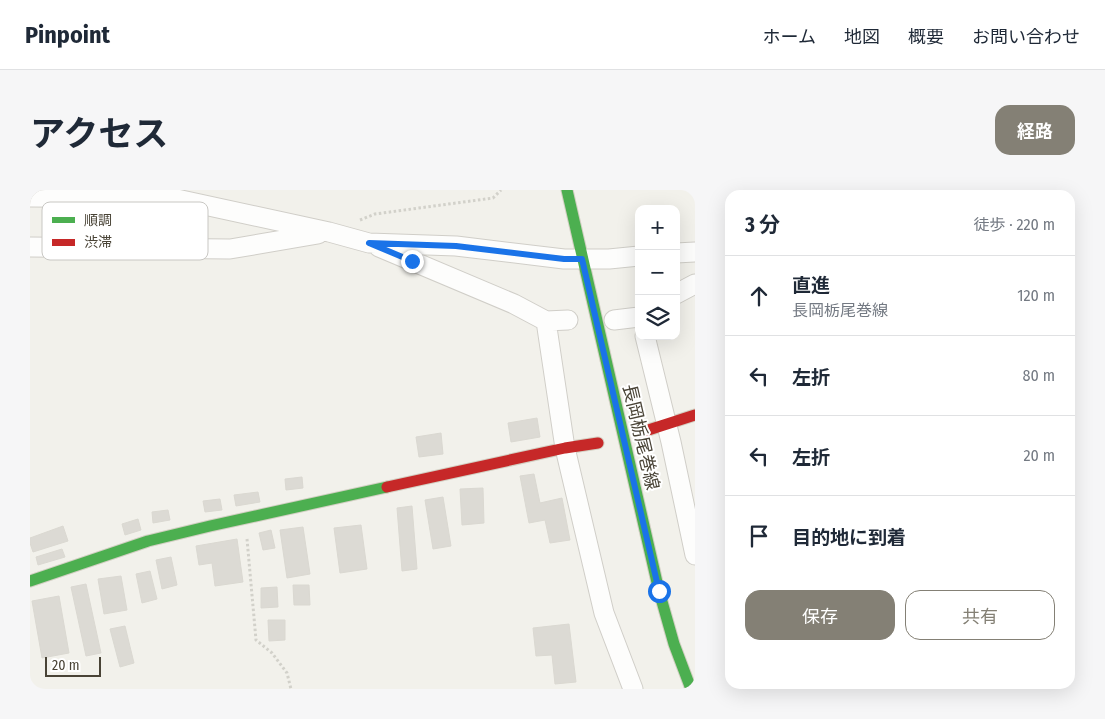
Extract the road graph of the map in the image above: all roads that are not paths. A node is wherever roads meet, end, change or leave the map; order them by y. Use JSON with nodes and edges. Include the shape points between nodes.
{"nodes":[{"id":1,"x":567,"y":190,"type":"edge"},
{"id":2,"x":30,"y":197,"type":"edge"},
{"id":3,"x":190,"y":202,"type":"edge"},
{"id":4,"x":208,"y":206,"type":"edge"},
{"id":5,"x":329,"y":232,"type":"junction"},
{"id":6,"x":369,"y":243,"type":"junction"},
{"id":7,"x":208,"y":249,"type":"edge"},
{"id":8,"x":695,"y":252,"type":"edge"},
{"id":9,"x":680,"y":253,"type":"edge"},
{"id":10,"x":635,"y":256,"type":"edge"},
{"id":11,"x":582,"y":259,"type":"junction"},
{"id":12,"x":695,"y":284,"type":"edge"},
{"id":13,"x":680,"y":292,"type":"edge"},
{"id":14,"x":635,"y":318,"type":"edge"},
{"id":15,"x":568,"y":320,"type":"dead end"},
{"id":16,"x":614,"y":320,"type":"dead end"},
{"id":17,"x":546,"y":321,"type":"junction"},
{"id":18,"x":645,"y":340,"type":"edge"},
{"id":19,"x":695,"y":415,"type":"edge"},
{"id":20,"x":666,"y":425,"type":"junction"},
{"id":21,"x":639,"y":432,"type":"dead end"},
{"id":22,"x":598,"y":443,"type":"dead end"},
{"id":23,"x":564,"y":448,"type":"junction"},
{"id":24,"x":695,"y":555,"type":"edge"},
{"id":25,"x":30,"y":581,"type":"edge"},
{"id":26,"x":633,"y":689,"type":"edge"},
{"id":27,"x":691,"y":689,"type":"edge"}],
"edges":[{"from":1,"to":11,"type":"street","name":"長岡栃尾巻線"},
{"from":2,"to":3,"type":"street","via":[[172,198]]},
{"from":4,"to":5,"type":"street"},
{"from":5,"to":6,"type":"street"},
{"from":5,"to":7,"type":"street","via":[[230,249]]},
{"from":6,"to":11,"type":"street","via":[[456,246]]},
{"from":6,"to":17,"type":"street","via":[[514,304]]},
{"from":8,"to":9,"type":"street"},
{"from":10,"to":11,"type":"street"},
{"from":11,"to":27,"type":"street","name":"長岡栃尾巻線","via":[[659,591]]},
{"from":12,"to":13,"type":"street"},
{"from":14,"to":16,"type":"street"},
{"from":15,"to":17,"type":"street"},
{"from":17,"to":23,"type":"street"},
{"from":18,"to":20,"type":"street"},
{"from":19,"to":20,"type":"street"},
{"from":20,"to":21,"type":"street"},
{"from":20,"to":24,"type":"street"},
{"from":22,"to":23,"type":"street"},
{"from":23,"to":25,"type":"street","via":[[148,541]]},
{"from":23,"to":26,"type":"street","via":[[604,613]]}]}
